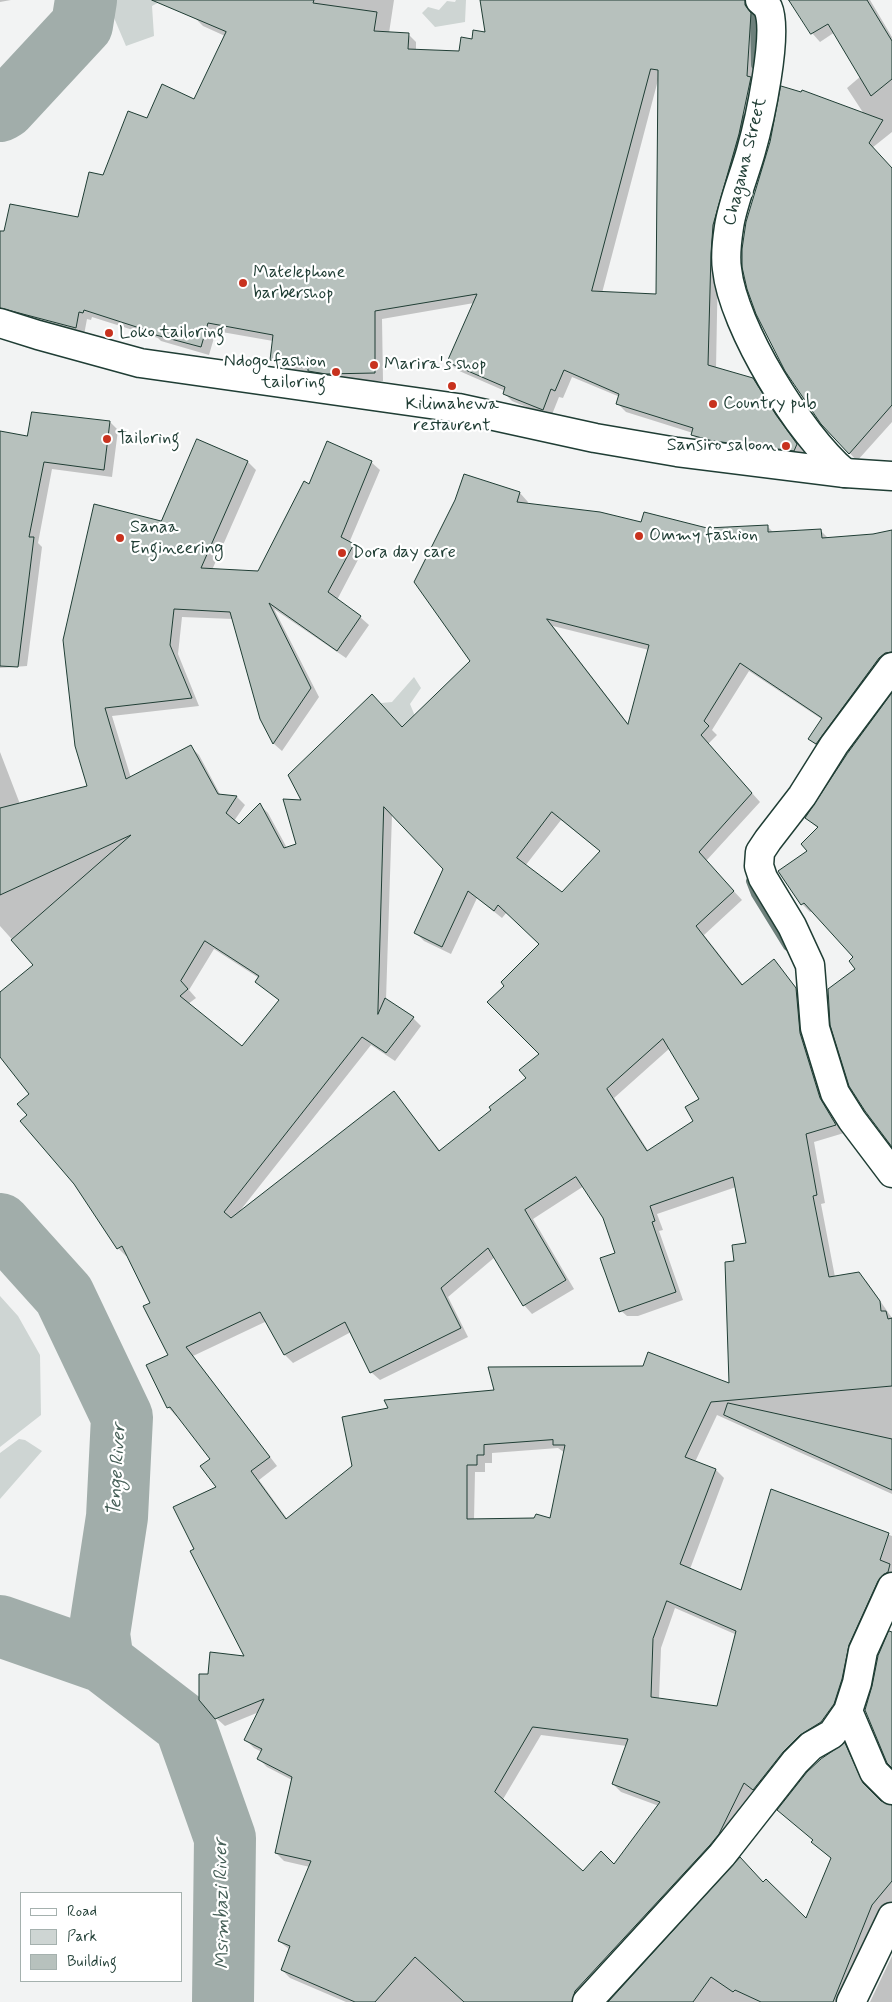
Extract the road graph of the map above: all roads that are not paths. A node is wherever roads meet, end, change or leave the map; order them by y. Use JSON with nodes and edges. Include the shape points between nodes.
{"nodes":[{"id":1,"x":760,"y":0,"type":"edge"},
{"id":2,"x":0,"y":323,"type":"edge"},
{"id":3,"x":845,"y":473,"type":"junction"},
{"id":4,"x":892,"y":476,"type":"edge"},
{"id":5,"x":892,"y":667,"type":"edge"},
{"id":6,"x":892,"y":1173,"type":"edge"},
{"id":7,"x":892,"y":1587,"type":"edge"},
{"id":8,"x":848,"y":1711,"type":"junction"},
{"id":9,"x":892,"y":1790,"type":"edge"},
{"id":10,"x":892,"y":1917,"type":"edge"},
{"id":11,"x":587,"y":2002,"type":"edge"},
{"id":12,"x":851,"y":2002,"type":"edge"}],
"edges":[{"from":1,"to":3,"type":"street","name":"Chagama Street","via":[[768,8],[772,27],[769,64],[752,148],[729,226],[726,268],[737,311],[768,372],[791,409]]},
{"from":2,"to":3,"type":"street","via":[[140,363],[458,408],[677,452]]},
{"from":3,"to":4,"type":"street"},
{"from":5,"to":6,"type":"street","via":[[768,840],[760,852],[759,866],[810,965],[815,1028],[835,1093]]},
{"from":7,"to":8,"type":"street","via":[[863,1651]]},
{"from":8,"to":9,"type":"street","via":[[874,1772]]},
{"from":8,"to":11,"type":"street","via":[[832,1734],[811,1746],[795,1762],[722,1856]]},
{"from":10,"to":12,"type":"street"}]}
